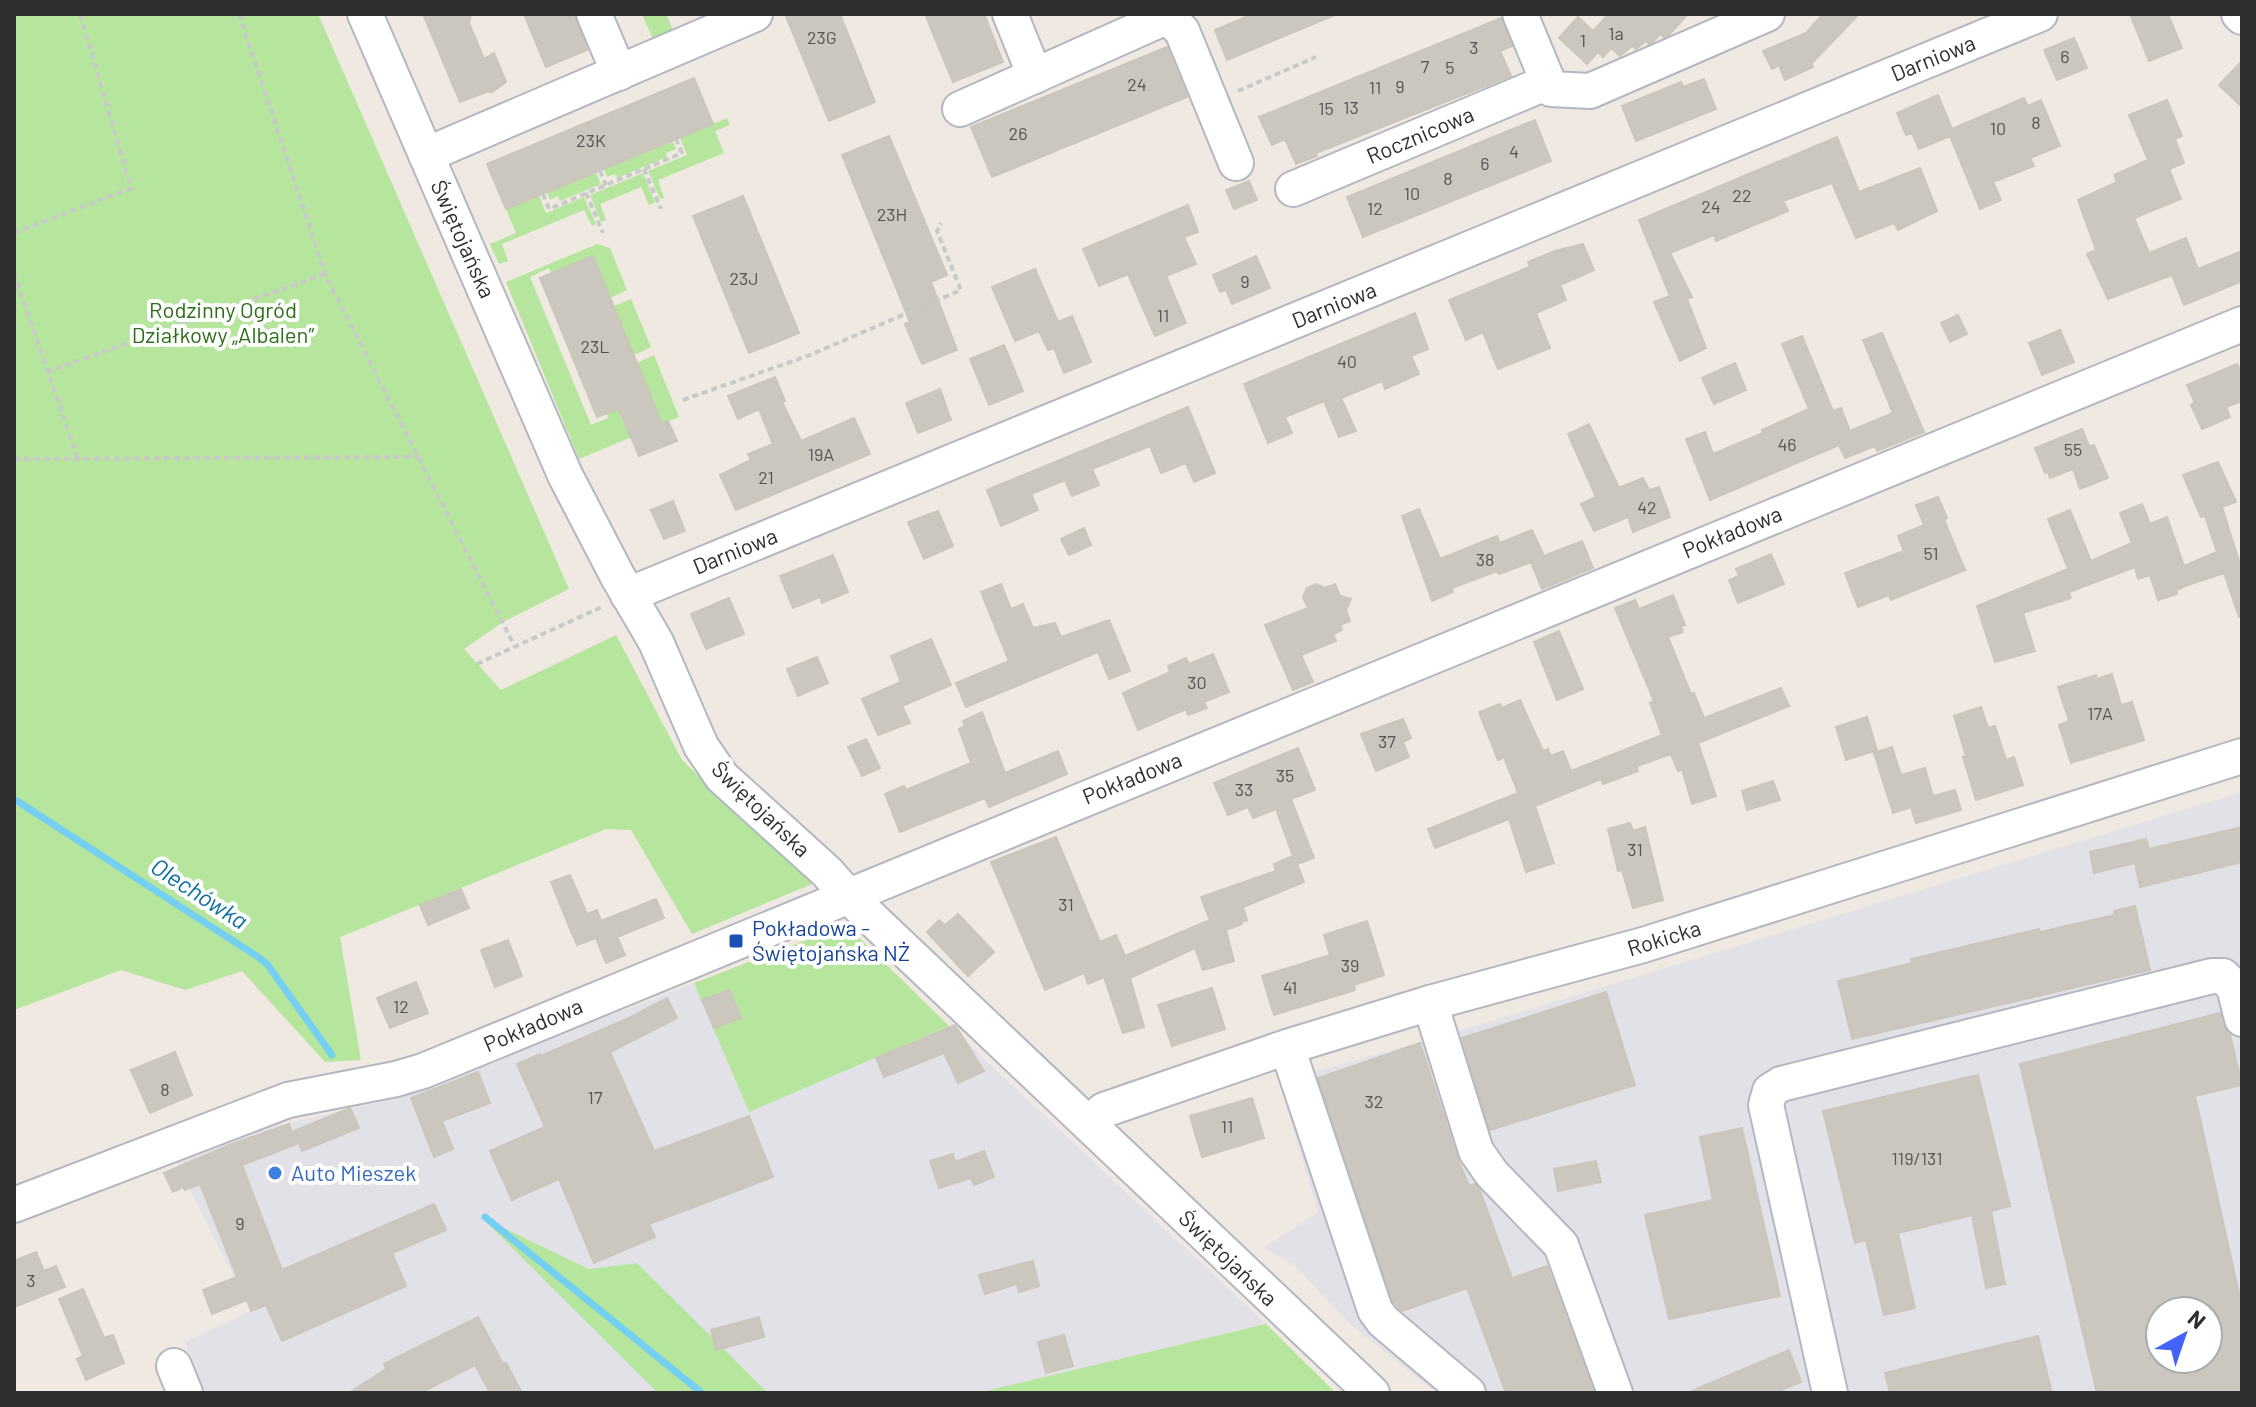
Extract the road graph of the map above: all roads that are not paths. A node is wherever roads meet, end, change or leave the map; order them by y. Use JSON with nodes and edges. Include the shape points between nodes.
{"nodes":[{"id":1,"x":365,"y":14,"type":"edge"},
{"id":2,"x":594,"y":14,"type":"edge"},
{"id":3,"x":755,"y":14,"type":"edge"},
{"id":4,"x":1010,"y":14,"type":"edge"},
{"id":5,"x":1520,"y":14,"type":"edge"},
{"id":6,"x":1767,"y":14,"type":"edge"},
{"id":7,"x":2040,"y":14,"type":"edge"},
{"id":8,"x":619,"y":73,"type":"junction"},
{"id":9,"x":1035,"y":76,"type":"junction"},
{"id":10,"x":1549,"y":85,"type":"junction"},
{"id":11,"x":960,"y":109,"type":"dead end"},
{"id":12,"x":426,"y":155,"type":"junction"},
{"id":13,"x":1236,"y":163,"type":"dead end"},
{"id":14,"x":1293,"y":189,"type":"dead end"},
{"id":15,"x":2242,"y":324,"type":"edge"},
{"id":16,"x":628,"y":595,"type":"junction"},
{"id":17,"x":2242,"y":756,"type":"edge"},
{"id":18,"x":847,"y":895,"type":"junction"},
{"id":19,"x":1430,"y":1003,"type":"junction"},
{"id":20,"x":2242,"y":1019,"type":"edge"},
{"id":21,"x":1287,"y":1047,"type":"junction"},
{"id":22,"x":1090,"y":1123,"type":"junction"},
{"id":23,"x":14,"y":1205,"type":"edge"},
{"id":24,"x":1372,"y":1393,"type":"edge"},
{"id":25,"x":1468,"y":1393,"type":"edge"},
{"id":26,"x":1615,"y":1393,"type":"edge"},
{"id":27,"x":1830,"y":1393,"type":"edge"}],
"edges":[{"from":1,"to":12,"type":"street","name":"Świętojańska"},
{"from":2,"to":8,"type":"street"},
{"from":3,"to":8,"type":"street"},
{"from":4,"to":9,"type":"street"},
{"from":5,"to":10,"type":"street"},
{"from":6,"to":10,"type":"street","via":[[1590,91]]},
{"from":7,"to":16,"type":"street","name":"Darniowa"},
{"from":8,"to":12,"type":"street"},
{"from":9,"to":11,"type":"street"},
{"from":9,"to":13,"type":"street","via":[[1164,18],[1182,31]]},
{"from":10,"to":14,"type":"street","name":"Rocznicowa"},
{"from":12,"to":16,"type":"street","name":"Świętojańska","via":[[565,475]]},
{"from":15,"to":18,"type":"street","name":"Pokładowa"},
{"from":16,"to":18,"type":"street","name":"Świętojańska","via":[[656,642],[701,746],[722,777]]},
{"from":17,"to":19,"type":"street","name":"Rokicka","via":[[1643,945]]},
{"from":18,"to":22,"type":"street","name":"Świętojańska"},
{"from":18,"to":23,"type":"street","name":"Pokładowa","via":[[423,1071],[288,1100]]},
{"from":19,"to":21,"type":"street","name":"Rokicka"},
{"from":19,"to":26,"type":"street","via":[[1476,1151],[1561,1245]]},
{"from":20,"to":27,"type":"street","via":[[2234,987],[2223,976],[2212,976],[1781,1084],[1770,1091],[1766,1105]]},
{"from":21,"to":22,"type":"street","name":"Rokicka","via":[[1104,1110]]},
{"from":21,"to":25,"type":"street","via":[[1375,1310]]},
{"from":22,"to":24,"type":"street","name":"Świętojańska"}]}
